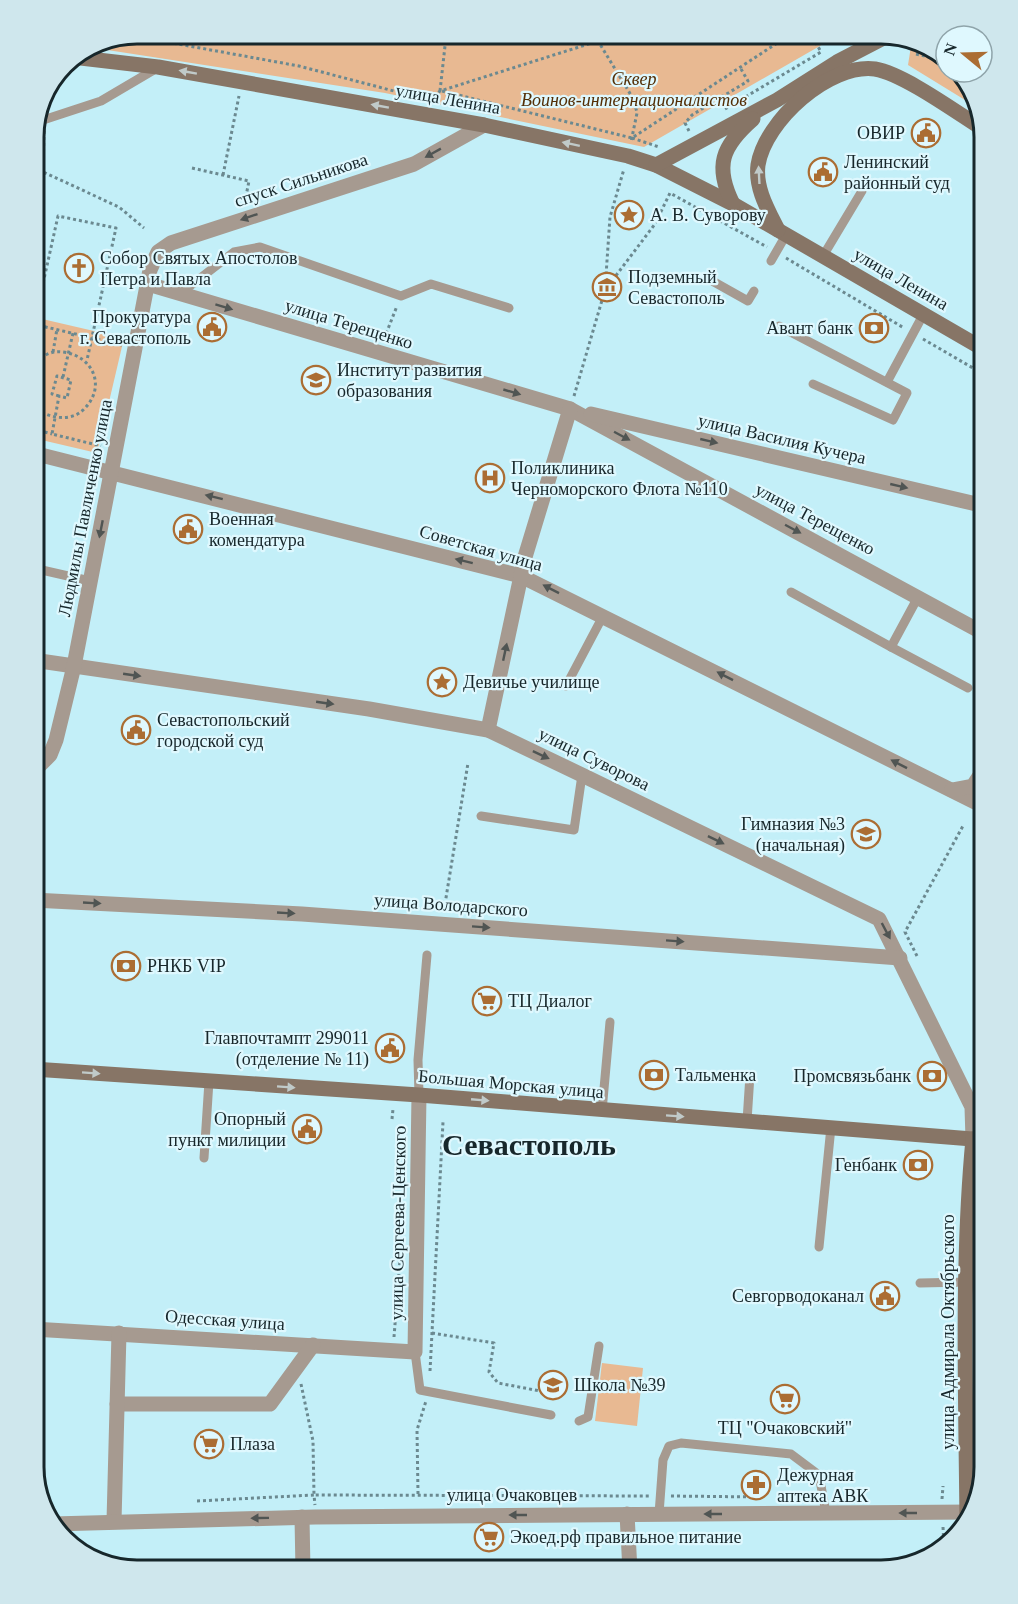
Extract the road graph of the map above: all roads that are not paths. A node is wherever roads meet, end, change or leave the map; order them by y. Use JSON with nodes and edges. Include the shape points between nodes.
{"nodes":[{"id":1,"x":872,"y":44,"type":"edge"},
{"id":2,"x":86,"y":59,"type":"edge"},
{"id":3,"x":159,"y":67,"type":"junction"},
{"id":4,"x":777,"y":100,"type":"junction"},
{"id":5,"x":46,"y":118,"type":"edge"},
{"id":6,"x":974,"y":123,"type":"edge"},
{"id":7,"x":484,"y":125,"type":"junction"},
{"id":8,"x":656,"y":165,"type":"junction"},
{"id":9,"x":862,"y":191,"type":"dead end"},
{"id":10,"x":733,"y":204,"type":"junction"},
{"id":11,"x":782,"y":232,"type":"junction"},
{"id":12,"x":774,"y":256,"type":"road end"},
{"id":13,"x":823,"y":256,"type":"junction"},
{"id":14,"x":707,"y":278,"type":"dead end"},
{"id":15,"x":148,"y":284,"type":"junction"},
{"id":16,"x":754,"y":291,"type":"dead end"},
{"id":17,"x":181,"y":293,"type":"junction"},
{"id":18,"x":509,"y":308,"type":"dead end"},
{"id":19,"x":923,"y":315,"type":"junction"},
{"id":20,"x":779,"y":326,"type":"dead end"},
{"id":21,"x":974,"y":344,"type":"edge"},
{"id":22,"x":887,"y":382,"type":"junction"},
{"id":23,"x":813,"y":384,"type":"dead end"},
{"id":24,"x":570,"y":409,"type":"junction"},
{"id":25,"x":44,"y":455,"type":"edge"},
{"id":26,"x":113,"y":471,"type":"junction"},
{"id":27,"x":974,"y":503,"type":"edge"},
{"id":28,"x":44,"y":571,"type":"edge"},
{"id":29,"x":521,"y":576,"type":"junction"},
{"id":30,"x":90,"y":581,"type":"junction"},
{"id":31,"x":792,"y":592,"type":"dead end"},
{"id":32,"x":918,"y":597,"type":"junction"},
{"id":33,"x":603,"y":616,"type":"junction"},
{"id":34,"x":974,"y":628,"type":"edge"},
{"id":35,"x":891,"y":647,"type":"junction"},
{"id":36,"x":44,"y":662,"type":"edge"},
{"id":37,"x":74,"y":666,"type":"junction"},
{"id":38,"x":566,"y":686,"type":"dead end"},
{"id":39,"x":968,"y":688,"type":"dead end"},
{"id":40,"x":488,"y":730,"type":"junction"},
{"id":41,"x":44,"y":761,"type":"edge"},
{"id":42,"x":582,"y":775,"type":"junction"},
{"id":43,"x":974,"y":786,"type":"edge"},
{"id":44,"x":952,"y":790,"type":"junction"},
{"id":45,"x":974,"y":801,"type":"edge"},
{"id":46,"x":481,"y":816,"type":"dead end"},
{"id":47,"x":44,"y":901,"type":"edge"},
{"id":48,"x":427,"y":955,"type":"dead end"},
{"id":49,"x":900,"y":958,"type":"junction"},
{"id":50,"x":610,"y":1022,"type":"dead end"},
{"id":51,"x":44,"y":1071,"type":"edge"},
{"id":52,"x":750,"y":1075,"type":"dead end"},
{"id":53,"x":209,"y":1082,"type":"junction"},
{"id":54,"x":419,"y":1095,"type":"junction"},
{"id":55,"x":602,"y":1111,"type":"junction"},
{"id":56,"x":974,"y":1116,"type":"edge"},
{"id":57,"x":747,"y":1121,"type":"junction"},
{"id":58,"x":831,"y":1127,"type":"junction"},
{"id":59,"x":974,"y":1140,"type":"edge"},
{"id":60,"x":204,"y":1158,"type":"dead end"},
{"id":61,"x":974,"y":1160,"type":"edge"},
{"id":62,"x":819,"y":1247,"type":"dead end"},
{"id":63,"x":967,"y":1281,"type":"junction"},
{"id":64,"x":920,"y":1283,"type":"dead end"},
{"id":65,"x":44,"y":1330,"type":"edge"},
{"id":66,"x":119,"y":1333,"type":"junction"},
{"id":67,"x":313,"y":1345,"type":"junction"},
{"id":68,"x":599,"y":1346,"type":"dead end"},
{"id":69,"x":415,"y":1352,"type":"junction"},
{"id":70,"x":117,"y":1404,"type":"junction"},
{"id":71,"x":551,"y":1415,"type":"dead end"},
{"id":72,"x":579,"y":1421,"type":"dead end"},
{"id":73,"x":968,"y":1500,"type":"edge"},
{"id":74,"x":826,"y":1513,"type":"junction"},
{"id":75,"x":627,"y":1514,"type":"junction"},
{"id":76,"x":659,"y":1514,"type":"junction"},
{"id":77,"x":302,"y":1517,"type":"junction"},
{"id":78,"x":960,"y":1517,"type":"edge"},
{"id":79,"x":114,"y":1521,"type":"junction"},
{"id":80,"x":63,"y":1524,"type":"edge"},
{"id":81,"x":303,"y":1560,"type":"edge"},
{"id":82,"x":629,"y":1560,"type":"edge"}],
"edges":[{"from":1,"to":4,"type":"main road"},
{"from":2,"to":3,"type":"main road","name":"улица Ленина"},
{"from":3,"to":5,"type":"lane","via":[[101,101]]},
{"from":7,"to":3,"type":"main road","name":"улица Ленина","one_way":true},
{"from":4,"to":8,"type":"main road"},
{"from":4,"to":10,"type":"main road","via":[[741,130],[724,157],[721,174]]},
{"from":11,"to":6,"type":"main road","one_way":true,"via":[[761,194],[758,172],[763,151],[779,120],[809,94],[841,75],[865,69],[897,77]]},
{"from":8,"to":7,"type":"main road","name":"улица Ленина","one_way":true},
{"from":7,"to":15,"type":"street","name":"спуск Сильникова","one_way":true,"via":[[414,164],[164,247],[152,263]]},
{"from":8,"to":10,"type":"main road","name":"улица Ленина"},
{"from":9,"to":13,"type":"lane"},
{"from":10,"to":11,"type":"main road","name":"улица Ленина"},
{"from":11,"to":12,"type":"lane"},
{"from":11,"to":13,"type":"main road","name":"улица Ленина"},
{"from":13,"to":19,"type":"main road","name":"улица Ленина"},
{"from":14,"to":16,"type":"lane","via":[[748,301]]},
{"from":15,"to":17,"type":"street","name":"улица Терещенко"},
{"from":15,"to":26,"type":"street","name":"Людмилы Павличенко улица"},
{"from":17,"to":18,"type":"lane","via":[[234,252],[260,247],[401,296],[431,284]]},
{"from":17,"to":24,"type":"street","name":"улица Терещенко","one_way":true},
{"from":19,"to":21,"type":"main road","name":"улица Ленина"},
{"from":19,"to":22,"type":"lane"},
{"from":20,"to":22,"type":"lane"},
{"from":22,"to":23,"type":"lane","via":[[907,393],[893,420]]},
{"from":24,"to":27,"type":"street","name":"улица Василия Кучера","one_way":true},
{"from":24,"to":29,"type":"street"},
{"from":24,"to":32,"type":"street","name":"улица Терещенко","one_way":true},
{"from":25,"to":26,"type":"street","name":"Советская улица"},
{"from":29,"to":26,"type":"street","name":"Советская улица","one_way":true},
{"from":26,"to":30,"type":"street","name":"Людмилы Павличенко улица","one_way":true},
{"from":28,"to":30,"type":"lane"},
{"from":33,"to":29,"type":"street","name":"Советская улица","one_way":true},
{"from":40,"to":29,"type":"street","one_way":true},
{"from":30,"to":37,"type":"street","name":"Людмилы Павличенко улица"},
{"from":31,"to":35,"type":"lane"},
{"from":32,"to":34,"type":"street","name":"улица Терещенко"},
{"from":32,"to":35,"type":"lane"},
{"from":33,"to":38,"type":"lane"},
{"from":44,"to":33,"type":"street","name":"Советская улица","one_way":true},
{"from":35,"to":39,"type":"lane"},
{"from":36,"to":37,"type":"street","name":"улица Суворова"},
{"from":37,"to":40,"type":"street","name":"улица Суворова","one_way":true},
{"from":37,"to":41,"type":"street","name":"Людмилы Павличенко улица","via":[[56,740]]},
{"from":40,"to":42,"type":"street","name":"улица Суворова","one_way":true},
{"from":42,"to":46,"type":"lane","via":[[574,830]]},
{"from":42,"to":49,"type":"street","name":"улица Суворова","one_way":true,"via":[[879,918]]},
{"from":43,"to":44,"type":"street"},
{"from":44,"to":45,"type":"street","name":"Советская улица"},
{"from":47,"to":49,"type":"street","name":"улица Володарского","one_way":true,"via":[[441,924]]},
{"from":48,"to":54,"type":"lane"},
{"from":49,"to":56,"type":"street","name":"улица Суворова"},
{"from":50,"to":55,"type":"lane"},
{"from":51,"to":53,"type":"main road","name":"Большая Морская улица","one_way":true},
{"from":52,"to":57,"type":"lane"},
{"from":53,"to":54,"type":"main road","name":"Большая Морская улица","one_way":true},
{"from":53,"to":60,"type":"lane"},
{"from":54,"to":55,"type":"main road","name":"Большая Морская улица","one_way":true},
{"from":54,"to":69,"type":"street","name":"улица Сергеева-Ценского"},
{"from":55,"to":57,"type":"main road","name":"Большая Морская улица","one_way":true},
{"from":57,"to":58,"type":"main road","name":"Большая Морская улица"},
{"from":58,"to":59,"type":"main road","name":"Большая Морская улица"},
{"from":58,"to":62,"type":"lane"},
{"from":61,"to":63,"type":"main road","name":"улица Адмирала Октябрьского","via":[[969,1181]]},
{"from":63,"to":64,"type":"lane"},
{"from":63,"to":73,"type":"main road","name":"улица Адмирала Октябрьского"},
{"from":65,"to":66,"type":"street","name":"Одесская улица"},
{"from":66,"to":67,"type":"street","name":"Одесская улица"},
{"from":66,"to":70,"type":"street"},
{"from":67,"to":69,"type":"street","name":"Одесская улица"},
{"from":67,"to":70,"type":"street","via":[[270,1404]]},
{"from":68,"to":72,"type":"lane","via":[[588,1417]]},
{"from":69,"to":71,"type":"lane","via":[[420,1390]]},
{"from":70,"to":79,"type":"street"},
{"from":74,"to":76,"type":"street","name":"улица Очаковцев","one_way":true},
{"from":74,"to":76,"type":"lane","via":[[819,1475],[790,1454],[681,1443],[669,1446],[663,1460]]},
{"from":78,"to":74,"type":"street","name":"улица Очаковцев","one_way":true},
{"from":75,"to":76,"type":"street","name":"улица Очаковцев"},
{"from":75,"to":77,"type":"street","name":"улица Очаковцев","one_way":true},
{"from":75,"to":82,"type":"street"},
{"from":77,"to":79,"type":"street","name":"улица Очаковцев","one_way":true},
{"from":77,"to":81,"type":"street"},
{"from":79,"to":80,"type":"street","name":"улица Очаковцев"}]}
